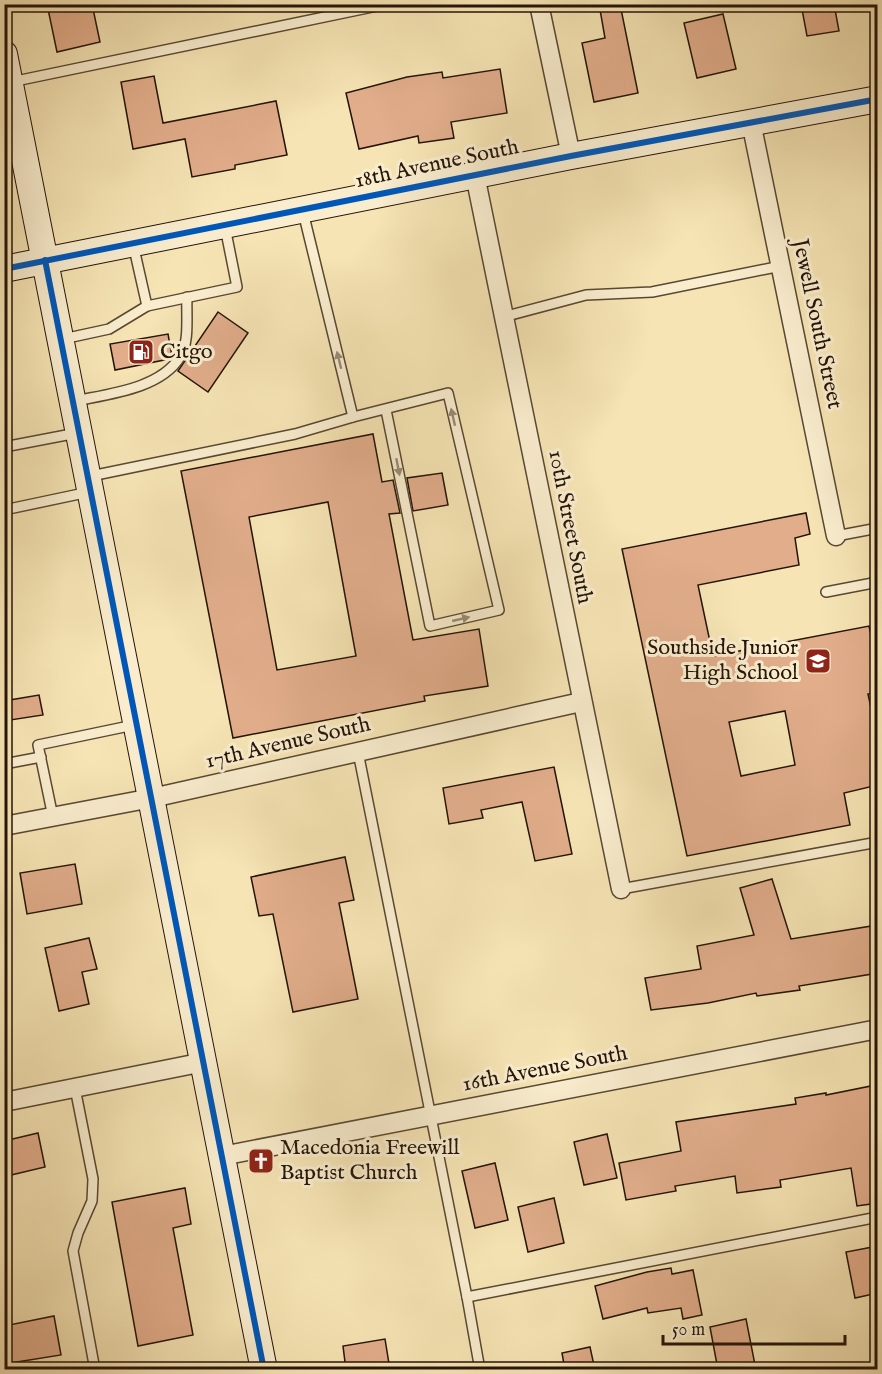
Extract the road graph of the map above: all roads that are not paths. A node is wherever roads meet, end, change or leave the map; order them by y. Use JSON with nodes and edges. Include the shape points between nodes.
{"nodes":[{"id":1,"x":387,"y":4,"type":"edge"},
{"id":2,"x":540,"y":4,"type":"edge"},
{"id":3,"x":4,"y":54,"type":"edge"},
{"id":4,"x":7,"y":82,"type":"edge"},
{"id":5,"x":878,"y":99,"type":"edge"},
{"id":6,"x":751,"y":122,"type":"junction"},
{"id":7,"x":571,"y":156,"type":"junction"},
{"id":8,"x":474,"y":175,"type":"junction"},
{"id":9,"x":302,"y":211,"type":"junction"},
{"id":10,"x":225,"y":225,"type":"junction"},
{"id":11,"x":133,"y":243,"type":"junction"},
{"id":12,"x":45,"y":260,"type":"junction"},
{"id":13,"x":781,"y":266,"type":"junction"},
{"id":14,"x":4,"y":268,"type":"edge"},
{"id":15,"x":188,"y":297,"type":"junction"},
{"id":16,"x":147,"y":306,"type":"junction"},
{"id":17,"x":503,"y":316,"type":"junction"},
{"id":18,"x":61,"y":339,"type":"junction"},
{"id":19,"x":73,"y":401,"type":"junction"},
{"id":20,"x":386,"y":410,"type":"junction"},
{"id":21,"x":353,"y":417,"type":"junction"},
{"id":22,"x":80,"y":432,"type":"junction"},
{"id":23,"x":4,"y":447,"type":"edge"},
{"id":24,"x":90,"y":484,"type":"junction"},
{"id":25,"x":4,"y":510,"type":"edge"},
{"id":26,"x":878,"y":528,"type":"edge"},
{"id":27,"x":836,"y":536,"type":"joint"},
{"id":28,"x":878,"y":582,"type":"edge"},
{"id":29,"x":826,"y":592,"type":"dead end"},
{"id":30,"x":581,"y":702,"type":"junction"},
{"id":31,"x":138,"y":724,"type":"junction"},
{"id":32,"x":358,"y":752,"type":"junction"},
{"id":33,"x":41,"y":757,"type":"junction"},
{"id":34,"x":4,"y":764,"type":"edge"},
{"id":35,"x":152,"y":798,"type":"junction"},
{"id":36,"x":53,"y":817,"type":"junction"},
{"id":37,"x":4,"y":826,"type":"edge"},
{"id":38,"x":878,"y":842,"type":"edge"},
{"id":39,"x":621,"y":889,"type":"joint"},
{"id":40,"x":878,"y":1029,"type":"edge"},
{"id":41,"x":204,"y":1062,"type":"junction"},
{"id":42,"x":75,"y":1088,"type":"junction"},
{"id":43,"x":4,"y":1102,"type":"edge"},
{"id":44,"x":431,"y":1116,"type":"junction"},
{"id":45,"x":222,"y":1156,"type":"junction"},
{"id":46,"x":878,"y":1217,"type":"edge"},
{"id":47,"x":467,"y":1297,"type":"junction"},
{"id":48,"x":95,"y":1370,"type":"edge"},
{"id":49,"x":264,"y":1370,"type":"edge"},
{"id":50,"x":480,"y":1370,"type":"edge"}],
"edges":[{"from":1,"to":4,"type":"lane"},
{"from":2,"to":7,"type":"street"},
{"from":3,"to":4,"type":"main road"},
{"from":4,"to":12,"type":"main road"},
{"from":5,"to":6,"type":"main road","name":"18th Avenue South"},
{"from":6,"to":7,"type":"main road","name":"18th Avenue South"},
{"from":6,"to":13,"type":"street","name":"Jewell South Street"},
{"from":7,"to":8,"type":"main road","name":"18th Avenue South"},
{"from":8,"to":9,"type":"main road","name":"18th Avenue South"},
{"from":8,"to":17,"type":"street","name":"10th Street South"},
{"from":9,"to":10,"type":"main road","name":"18th Avenue South"},
{"from":21,"to":9,"type":"lane","one_way":true},
{"from":10,"to":11,"type":"main road","name":"18th Avenue South"},
{"from":10,"to":15,"type":"lane","via":[[237,288]]},
{"from":11,"to":12,"type":"main road","name":"18th Avenue South"},
{"from":11,"to":16,"type":"lane"},
{"from":12,"to":14,"type":"main road","name":"18th Avenue South"},
{"from":12,"to":18,"type":"main road"},
{"from":13,"to":17,"type":"lane","via":[[652,292],[586,295]]},
{"from":13,"to":27,"type":"street","name":"Jewell South Street"},
{"from":15,"to":16,"type":"lane"},
{"from":15,"to":19,"type":"lane","via":[[185,343],[180,357],[161,376],[132,389]]},
{"from":16,"to":18,"type":"lane","via":[[108,329]]},
{"from":17,"to":30,"type":"street","name":"10th Street South"},
{"from":18,"to":19,"type":"main road"},
{"from":19,"to":22,"type":"main road"},
{"from":20,"to":20,"type":"lane","one_way":true,"via":[[430,626],[499,610],[448,393]]},
{"from":20,"to":21,"type":"lane"},
{"from":21,"to":24,"type":"lane","via":[[296,435]]},
{"from":22,"to":23,"type":"lane"},
{"from":22,"to":24,"type":"main road"},
{"from":24,"to":25,"type":"lane"},
{"from":24,"to":31,"type":"main road"},
{"from":26,"to":27,"type":"lane"},
{"from":28,"to":29,"type":"lane"},
{"from":30,"to":32,"type":"street","name":"17th Avenue South"},
{"from":30,"to":39,"type":"street","name":"10th Street South"},
{"from":31,"to":33,"type":"lane","via":[[38,745]]},
{"from":31,"to":35,"type":"main road"},
{"from":32,"to":35,"type":"street","name":"17th Avenue South"},
{"from":32,"to":44,"type":"lane"},
{"from":33,"to":34,"type":"lane"},
{"from":33,"to":36,"type":"lane"},
{"from":35,"to":36,"type":"street","name":"17th Avenue South"},
{"from":35,"to":41,"type":"main road"},
{"from":36,"to":37,"type":"street","name":"17th Avenue South"},
{"from":38,"to":39,"type":"lane"},
{"from":40,"to":44,"type":"street","name":"16th Avenue South"},
{"from":41,"to":42,"type":"street"},
{"from":41,"to":45,"type":"main road"},
{"from":42,"to":43,"type":"street"},
{"from":42,"to":48,"type":"lane","via":[[93,1179],[93,1201],[73,1251]]},
{"from":44,"to":45,"type":"street","name":"16th Avenue South"},
{"from":44,"to":47,"type":"lane"},
{"from":45,"to":49,"type":"main road"},
{"from":46,"to":47,"type":"lane"},
{"from":47,"to":50,"type":"lane"}]}
